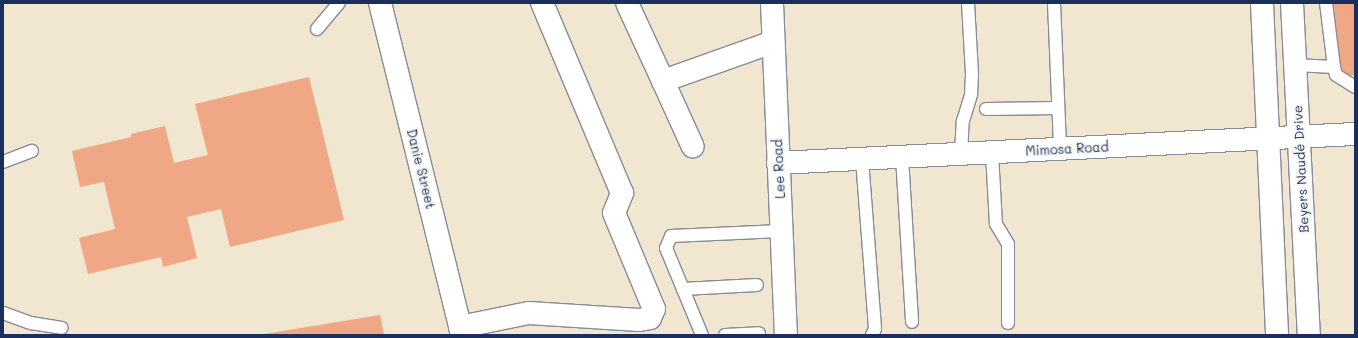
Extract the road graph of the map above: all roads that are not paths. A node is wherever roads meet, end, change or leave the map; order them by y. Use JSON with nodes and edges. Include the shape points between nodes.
{"nodes":[{"id":1,"x":339,"y":3,"type":"edge"},
{"id":2,"x":380,"y":3,"type":"edge"},
{"id":3,"x":542,"y":3,"type":"edge"},
{"id":4,"x":627,"y":3,"type":"edge"},
{"id":5,"x":772,"y":3,"type":"edge"},
{"id":6,"x":968,"y":3,"type":"edge"},
{"id":7,"x":1054,"y":3,"type":"edge"},
{"id":8,"x":1262,"y":3,"type":"edge"},
{"id":9,"x":1292,"y":3,"type":"edge"},
{"id":10,"x":1326,"y":3,"type":"edge"},
{"id":11,"x":317,"y":30,"type":"dead end"},
{"id":12,"x":773,"y":42,"type":"junction"},
{"id":13,"x":1296,"y":65,"type":"junction"},
{"id":14,"x":1334,"y":67,"type":"junction"},
{"id":15,"x":663,"y":81,"type":"junction"},
{"id":16,"x":1355,"y":87,"type":"edge"},
{"id":17,"x":986,"y":108,"type":"dead end"},
{"id":18,"x":1058,"y":108,"type":"junction"},
{"id":19,"x":1355,"y":134,"type":"edge"},
{"id":20,"x":1299,"y":137,"type":"junction"},
{"id":21,"x":1268,"y":139,"type":"junction"},
{"id":22,"x":693,"y":147,"type":"dead end"},
{"id":23,"x":1060,"y":149,"type":"junction"},
{"id":24,"x":32,"y":151,"type":"dead end"},
{"id":25,"x":992,"y":153,"type":"junction"},
{"id":26,"x":962,"y":154,"type":"junction"},
{"id":27,"x":902,"y":157,"type":"junction"},
{"id":28,"x":862,"y":159,"type":"junction"},
{"id":29,"x":3,"y":162,"type":"edge"},
{"id":30,"x":778,"y":163,"type":"junction"},
{"id":31,"x":781,"y":231,"type":"junction"},
{"id":32,"x":757,"y":284,"type":"dead end"},
{"id":33,"x":683,"y":289,"type":"junction"},
{"id":34,"x":3,"y":313,"type":"edge"},
{"id":35,"x":912,"y":322,"type":"dead end"},
{"id":36,"x":1008,"y":322,"type":"dead end"},
{"id":37,"x":62,"y":328,"type":"dead end"},
{"id":38,"x":461,"y":331,"type":"edge"},
{"id":39,"x":759,"y":333,"type":"dead end"},
{"id":40,"x":702,"y":335,"type":"edge"},
{"id":41,"x":725,"y":335,"type":"edge"},
{"id":42,"x":786,"y":335,"type":"edge"},
{"id":43,"x":872,"y":335,"type":"edge"},
{"id":44,"x":1277,"y":335,"type":"edge"},
{"id":45,"x":1309,"y":335,"type":"edge"}],
"edges":[{"from":1,"to":11,"type":"lane"},
{"from":2,"to":38,"type":"street","name":"Danie Street"},
{"from":3,"to":38,"type":"street","via":[[622,193],[614,213],[654,309],[650,318],[639,320],[529,313]]},
{"from":4,"to":15,"type":"street"},
{"from":5,"to":12,"type":"street","name":"Lee Road"},
{"from":6,"to":26,"type":"lane","via":[[972,74],[971,94],[963,122]]},
{"from":7,"to":18,"type":"lane"},
{"from":8,"to":21,"type":"street"},
{"from":9,"to":13,"type":"street","name":"Beyers Naudé Drive"},
{"from":10,"to":14,"type":"lane"},
{"from":12,"to":15,"type":"street"},
{"from":12,"to":30,"type":"street","name":"Lee Road"},
{"from":13,"to":14,"type":"lane"},
{"from":13,"to":20,"type":"street","name":"Beyers Naudé Drive"},
{"from":14,"to":16,"type":"lane","via":[[1336,75]]},
{"from":15,"to":22,"type":"street"},
{"from":17,"to":18,"type":"lane"},
{"from":18,"to":23,"type":"lane"},
{"from":19,"to":20,"type":"street","name":"Mimosa Road"},
{"from":20,"to":21,"type":"street","name":"Mimosa Road"},
{"from":20,"to":45,"type":"street","name":"Beyers Naudé Drive"},
{"from":21,"to":23,"type":"street","name":"Mimosa Road"},
{"from":21,"to":44,"type":"street"},
{"from":23,"to":25,"type":"street","name":"Mimosa Road"},
{"from":24,"to":29,"type":"lane"},
{"from":25,"to":26,"type":"street","name":"Mimosa Road"},
{"from":25,"to":36,"type":"lane","via":[[996,224],[1008,244]]},
{"from":26,"to":27,"type":"street","name":"Mimosa Road"},
{"from":27,"to":28,"type":"street","name":"Mimosa Road"},
{"from":27,"to":35,"type":"lane"},
{"from":28,"to":30,"type":"street","name":"Mimosa Road"},
{"from":28,"to":43,"type":"lane","via":[[875,329]]},
{"from":30,"to":31,"type":"street","name":"Lee Road"},
{"from":31,"to":33,"type":"lane","via":[[671,236],[666,248]]},
{"from":31,"to":42,"type":"street","name":"Lee Road"},
{"from":32,"to":33,"type":"lane"},
{"from":33,"to":40,"type":"lane"},
{"from":34,"to":37,"type":"lane","via":[[31,323]]},
{"from":39,"to":41,"type":"lane"}]}
